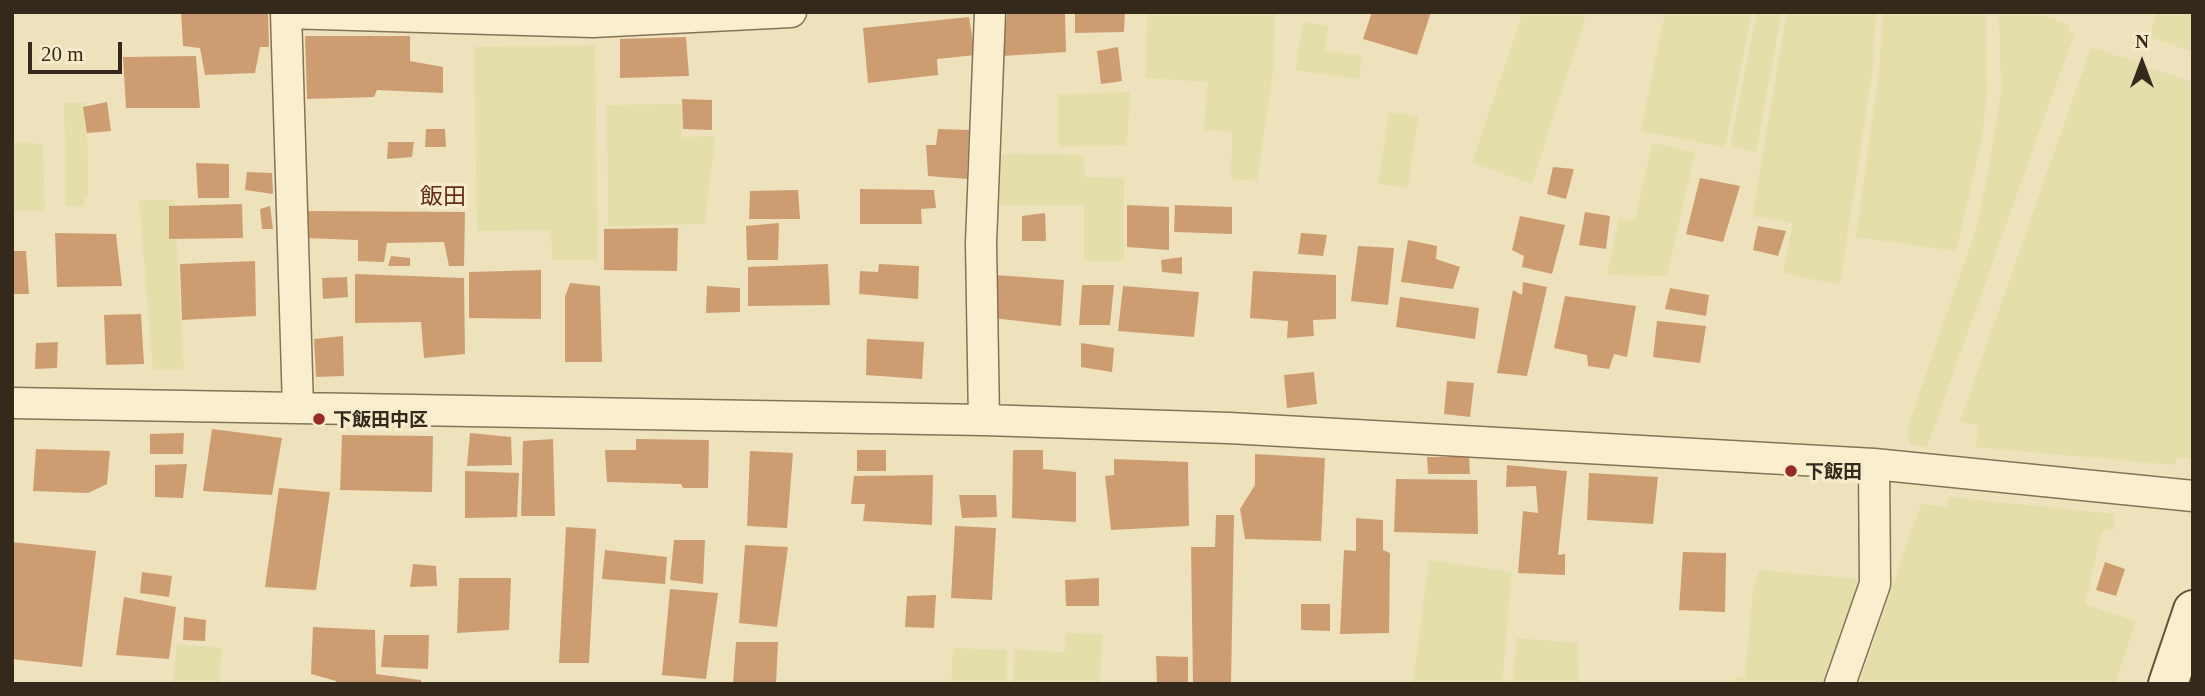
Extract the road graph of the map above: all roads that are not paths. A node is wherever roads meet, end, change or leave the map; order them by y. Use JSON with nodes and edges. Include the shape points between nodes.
{"nodes":[{"id":1,"x":791,"y":12,"type":"edge"},
{"id":2,"x":990,"y":12,"type":"edge"},
{"id":3,"x":286,"y":13,"type":"edge"},
{"id":4,"x":12,"y":402,"type":"edge"},
{"id":5,"x":298,"y":408,"type":"junction"},
{"id":6,"x":984,"y":420,"type":"junction"},
{"id":7,"x":1874,"y":464,"type":"junction"},
{"id":8,"x":2193,"y":496,"type":"edge"},
{"id":9,"x":2193,"y":610,"type":"edge"},
{"id":10,"x":1840,"y":684,"type":"edge"},
{"id":11,"x":2168,"y":684,"type":"edge"}],
"edges":[{"from":1,"to":3,"type":"street","via":[[593,22]]},
{"from":2,"to":6,"type":"street","via":[[981,243]]},
{"from":3,"to":5,"type":"street"},
{"from":4,"to":5,"type":"street"},
{"from":5,"to":6,"type":"street"},
{"from":6,"to":7,"type":"street","via":[[1229,428]]},
{"from":7,"to":8,"type":"street"},
{"from":7,"to":10,"type":"street","via":[[1875,584]]},
{"from":9,"to":11,"type":"street"}]}
